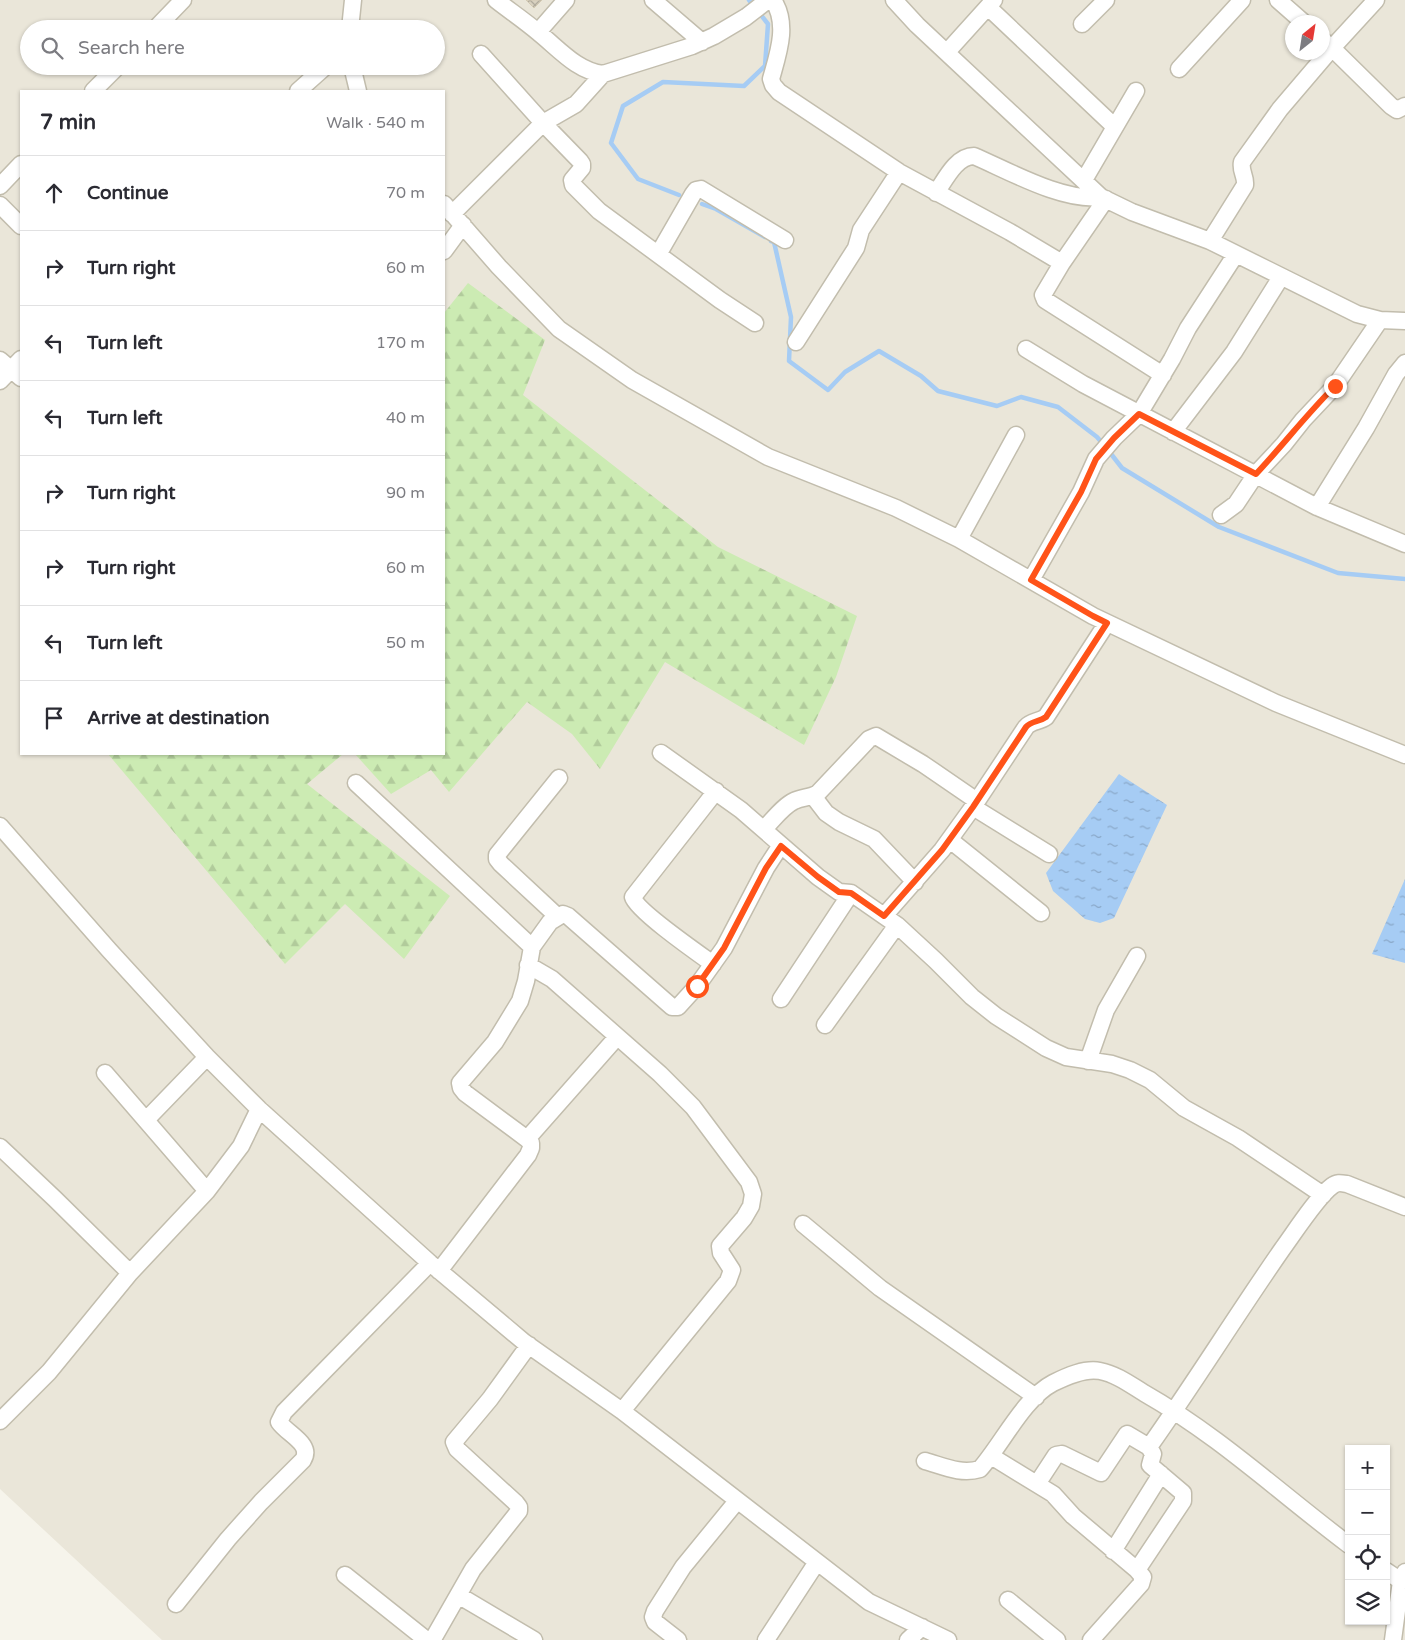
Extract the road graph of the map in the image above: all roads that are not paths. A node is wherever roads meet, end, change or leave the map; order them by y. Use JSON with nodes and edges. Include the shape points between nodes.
{"nodes":[{"id":1,"x":183,"y":0,"type":"edge"},
{"id":2,"x":353,"y":0,"type":"edge"},
{"id":3,"x":496,"y":0,"type":"edge"},
{"id":4,"x":566,"y":0,"type":"edge"},
{"id":5,"x":653,"y":0,"type":"edge"},
{"id":6,"x":769,"y":0,"type":"edge"},
{"id":7,"x":894,"y":0,"type":"edge"},
{"id":8,"x":1106,"y":0,"type":"edge"},
{"id":9,"x":1242,"y":0,"type":"edge"},
{"id":10,"x":1278,"y":0,"type":"edge"},
{"id":11,"x":1376,"y":0,"type":"edge"},
{"id":12,"x":991,"y":4,"type":"edge"},
{"id":13,"x":1295,"y":15,"type":"edge"},
{"id":14,"x":164,"y":20,"type":"edge"},
{"id":15,"x":351,"y":20,"type":"edge"},
{"id":16,"x":1082,"y":24,"type":"dead end"},
{"id":17,"x":538,"y":32,"type":"junction"},
{"id":18,"x":1330,"y":41,"type":"edge"},
{"id":19,"x":702,"y":42,"type":"junction"},
{"id":20,"x":1330,"y":47,"type":"edge"},
{"id":21,"x":947,"y":52,"type":"junction"},
{"id":22,"x":481,"y":54,"type":"dead end"},
{"id":23,"x":1315,"y":60,"type":"edge"},
{"id":24,"x":1179,"y":69,"type":"dead end"},
{"id":25,"x":603,"y":74,"type":"junction"},
{"id":26,"x":109,"y":75,"type":"edge"},
{"id":27,"x":316,"y":75,"type":"edge"},
{"id":28,"x":354,"y":75,"type":"edge"},
{"id":29,"x":94,"y":90,"type":"edge"},
{"id":30,"x":299,"y":90,"type":"edge"},
{"id":31,"x":358,"y":90,"type":"edge"},
{"id":32,"x":1136,"y":92,"type":"dead end"},
{"id":33,"x":1405,"y":106,"type":"edge"},
{"id":34,"x":543,"y":123,"type":"junction"},
{"id":35,"x":1115,"y":127,"type":"junction"},
{"id":36,"x":20,"y":165,"type":"edge"},
{"id":37,"x":898,"y":172,"type":"junction"},
{"id":38,"x":1084,"y":180,"type":"junction"},
{"id":39,"x":0,"y":186,"type":"edge"},
{"id":40,"x":936,"y":193,"type":"junction"},
{"id":41,"x":1104,"y":198,"type":"junction"},
{"id":42,"x":0,"y":205,"type":"edge"},
{"id":43,"x":453,"y":214,"type":"edge"},
{"id":44,"x":20,"y":225,"type":"edge"},
{"id":45,"x":785,"y":240,"type":"dead end"},
{"id":46,"x":1210,"y":241,"type":"junction"},
{"id":47,"x":445,"y":247,"type":"edge"},
{"id":48,"x":659,"y":254,"type":"junction"},
{"id":49,"x":1236,"y":254,"type":"junction"},
{"id":50,"x":1062,"y":263,"type":"junction"},
{"id":51,"x":1281,"y":277,"type":"junction"},
{"id":52,"x":1380,"y":320,"type":"junction"},
{"id":53,"x":1405,"y":321,"type":"edge"},
{"id":54,"x":755,"y":323,"type":"dead end"},
{"id":55,"x":796,"y":342,"type":"dead end"},
{"id":56,"x":1026,"y":349,"type":"dead end"},
{"id":57,"x":1405,"y":363,"type":"edge"},
{"id":58,"x":1163,"y":375,"type":"junction"},
{"id":59,"x":1139,"y":414,"type":"junction"},
{"id":60,"x":1174,"y":432,"type":"junction"},
{"id":61,"x":1016,"y":436,"type":"dead end"},
{"id":62,"x":1256,"y":474,"type":"junction"},
{"id":63,"x":1317,"y":507,"type":"junction"},
{"id":64,"x":1221,"y":515,"type":"dead end"},
{"id":65,"x":959,"y":539,"type":"junction"},
{"id":66,"x":1405,"y":544,"type":"edge"},
{"id":67,"x":1031,"y":580,"type":"junction"},
{"id":68,"x":1107,"y":623,"type":"junction"},
{"id":69,"x":661,"y":753,"type":"dead end"},
{"id":70,"x":1405,"y":755,"type":"edge"},
{"id":71,"x":559,"y":778,"type":"dead end"},
{"id":72,"x":356,"y":783,"type":"dead end"},
{"id":73,"x":716,"y":791,"type":"junction"},
{"id":74,"x":813,"y":796,"type":"junction"},
{"id":75,"x":975,"y":804,"type":"junction"},
{"id":76,"x":0,"y":826,"type":"edge"},
{"id":77,"x":764,"y":829,"type":"junction"},
{"id":78,"x":950,"y":840,"type":"junction"},
{"id":79,"x":781,"y":846,"type":"junction"},
{"id":80,"x":1049,"y":854,"type":"dead end"},
{"id":81,"x":915,"y":882,"type":"junction"},
{"id":82,"x":851,"y":893,"type":"junction"},
{"id":83,"x":1041,"y":914,"type":"dead end"},
{"id":84,"x":558,"y":916,"type":"junction"},
{"id":85,"x":890,"y":920,"type":"junction"},
{"id":86,"x":532,"y":947,"type":"junction"},
{"id":87,"x":1137,"y":956,"type":"dead end"},
{"id":88,"x":712,"y":964,"type":"junction"},
{"id":89,"x":528,"y":965,"type":"junction"},
{"id":90,"x":781,"y":999,"type":"dead end"},
{"id":91,"x":825,"y":1025,"type":"dead end"},
{"id":92,"x":617,"y":1037,"type":"junction"},
{"id":93,"x":207,"y":1057,"type":"junction"},
{"id":94,"x":1088,"y":1061,"type":"junction"},
{"id":95,"x":105,"y":1073,"type":"dead end"},
{"id":96,"x":259,"y":1109,"type":"junction"},
{"id":97,"x":146,"y":1120,"type":"junction"},
{"id":98,"x":527,"y":1139,"type":"junction"},
{"id":99,"x":0,"y":1147,"type":"edge"},
{"id":100,"x":207,"y":1191,"type":"junction"},
{"id":101,"x":1323,"y":1196,"type":"junction"},
{"id":102,"x":1405,"y":1207,"type":"edge"},
{"id":103,"x":802,"y":1224,"type":"dead end"},
{"id":104,"x":435,"y":1267,"type":"junction"},
{"id":105,"x":130,"y":1273,"type":"junction"},
{"id":106,"x":529,"y":1345,"type":"junction"},
{"id":107,"x":1036,"y":1397,"type":"junction"},
{"id":108,"x":1175,"y":1410,"type":"junction"},
{"id":109,"x":622,"y":1411,"type":"junction"},
{"id":110,"x":0,"y":1421,"type":"edge"},
{"id":111,"x":1149,"y":1447,"type":"junction"},
{"id":112,"x":991,"y":1456,"type":"junction"},
{"id":113,"x":925,"y":1461,"type":"dead end"},
{"id":114,"x":1161,"y":1474,"type":"junction"},
{"id":115,"x":1037,"y":1484,"type":"junction"},
{"id":116,"x":737,"y":1501,"type":"junction"},
{"id":117,"x":1345,"y":1542,"type":"edge"},
{"id":118,"x":1114,"y":1551,"type":"junction"},
{"id":119,"x":817,"y":1562,"type":"junction"},
{"id":120,"x":1137,"y":1570,"type":"junction"},
{"id":121,"x":1390,"y":1572,"type":"edge"},
{"id":122,"x":345,"y":1575,"type":"dead end"},
{"id":123,"x":1403,"y":1576,"type":"edge"},
{"id":124,"x":458,"y":1595,"type":"junction"},
{"id":125,"x":1008,"y":1600,"type":"dead end"},
{"id":126,"x":176,"y":1604,"type":"dead end"},
{"id":127,"x":922,"y":1627,"type":"junction"},
{"id":128,"x":534,"y":1640,"type":"edge"},
{"id":129,"x":678,"y":1640,"type":"edge"},
{"id":130,"x":766,"y":1640,"type":"edge"},
{"id":131,"x":908,"y":1640,"type":"edge"},
{"id":132,"x":948,"y":1640,"type":"edge"},
{"id":133,"x":1057,"y":1640,"type":"edge"},
{"id":134,"x":1091,"y":1640,"type":"edge"},
{"id":135,"x":1393,"y":1640,"type":"edge"}],
"edges":[{"from":1,"to":14,"type":"street"},
{"from":2,"to":15,"type":"street"},
{"from":3,"to":17,"type":"street"},
{"from":4,"to":17,"type":"street"},
{"from":5,"to":19,"type":"street"},
{"from":6,"to":19,"type":"street"},
{"from":6,"to":37,"type":"street","via":[[778,7],[781,23],[781,41],[772,85]]},
{"from":7,"to":21,"type":"street"},
{"from":8,"to":16,"type":"street"},
{"from":9,"to":24,"type":"street"},
{"from":10,"to":13,"type":"street"},
{"from":11,"to":18,"type":"street"},
{"from":12,"to":21,"type":"street"},
{"from":12,"to":35,"type":"street"},
{"from":17,"to":25,"type":"street","via":[[579,66],[592,73]]},
{"from":19,"to":25,"type":"street"},
{"from":20,"to":33,"type":"street","via":[[1396,110]]},
{"from":21,"to":38,"type":"street"},
{"from":22,"to":34,"type":"street"},
{"from":23,"to":46,"type":"street","via":[[1242,162],[1240,168],[1245,185]]},
{"from":25,"to":34,"type":"street","via":[[576,104]]},
{"from":26,"to":29,"type":"street"},
{"from":27,"to":30,"type":"street"},
{"from":28,"to":31,"type":"street"},
{"from":32,"to":35,"type":"street"},
{"from":34,"to":43,"type":"street"},
{"from":34,"to":48,"type":"street","via":[[582,164],[572,180],[573,185],[599,211]]},
{"from":35,"to":38,"type":"street"},
{"from":36,"to":39,"type":"street"},
{"from":37,"to":40,"type":"street"},
{"from":37,"to":55,"type":"street","via":[[861,230],[856,248]]},
{"from":38,"to":41,"type":"street"},
{"from":40,"to":41,"type":"street","via":[[961,160],[974,156],[1032,182],[1073,195]]},
{"from":40,"to":50,"type":"street"},
{"from":41,"to":46,"type":"street"},
{"from":41,"to":50,"type":"street"},
{"from":42,"to":44,"type":"street"},
{"from":43,"to":47,"type":"street"},
{"from":43,"to":65,"type":"street","via":[[499,268],[559,329],[632,380],[768,457],[896,508]]},
{"from":45,"to":48,"type":"street","via":[[701,189],[693,194]]},
{"from":46,"to":49,"type":"street"},
{"from":48,"to":54,"type":"street"},
{"from":49,"to":51,"type":"street"},
{"from":49,"to":58,"type":"street","via":[[1188,328]]},
{"from":50,"to":58,"type":"street","via":[[1045,290],[1045,300]]},
{"from":51,"to":52,"type":"street","via":[[1357,314]]},
{"from":51,"to":60,"type":"street","via":[[1234,352]]},
{"from":52,"to":53,"type":"street"},
{"from":52,"to":62,"type":"street","via":[[1335,386]]},
{"from":56,"to":59,"type":"street"},
{"from":57,"to":63,"type":"street"},
{"from":58,"to":59,"type":"street"},
{"from":59,"to":60,"type":"street"},
{"from":59,"to":67,"type":"street","via":[[1096,459]]},
{"from":60,"to":62,"type":"street"},
{"from":61,"to":65,"type":"street"},
{"from":62,"to":63,"type":"street"},
{"from":62,"to":64,"type":"street","via":[[1236,504]]},
{"from":63,"to":66,"type":"street"},
{"from":65,"to":67,"type":"street"},
{"from":67,"to":68,"type":"street"},
{"from":68,"to":70,"type":"street","via":[[1276,703]]},
{"from":68,"to":75,"type":"street","via":[[1046,717],[1026,727]]},
{"from":69,"to":73,"type":"street"},
{"from":71,"to":84,"type":"street","via":[[497,855],[501,864]]},
{"from":72,"to":86,"type":"street"},
{"from":73,"to":77,"type":"street"},
{"from":73,"to":88,"type":"street","via":[[633,897],[667,930]]},
{"from":74,"to":75,"type":"street","via":[[869,739],[876,736],[924,764]]},
{"from":74,"to":77,"type":"street","via":[[789,804]]},
{"from":74,"to":81,"type":"street","via":[[826,813],[874,839]]},
{"from":75,"to":78,"type":"street"},
{"from":75,"to":80,"type":"street"},
{"from":76,"to":93,"type":"street"},
{"from":77,"to":79,"type":"street"},
{"from":78,"to":81,"type":"street"},
{"from":78,"to":83,"type":"street"},
{"from":79,"to":82,"type":"street","via":[[839,892]]},
{"from":79,"to":88,"type":"street","via":[[728,942]]},
{"from":81,"to":85,"type":"street"},
{"from":82,"to":85,"type":"street"},
{"from":82,"to":90,"type":"street"},
{"from":84,"to":86,"type":"street"},
{"from":84,"to":88,"type":"street","via":[[568,916],[672,1006],[678,1007],[682,1003]]},
{"from":85,"to":91,"type":"street"},
{"from":85,"to":94,"type":"street","via":[[972,998],[996,1016],[1046,1048],[1066,1057]]},
{"from":86,"to":89,"type":"street"},
{"from":87,"to":94,"type":"street","via":[[1106,1010]]},
{"from":89,"to":92,"type":"street","via":[[552,980]]},
{"from":89,"to":98,"type":"street","via":[[520,1001],[510,1019],[460,1084],[465,1093]]},
{"from":92,"to":98,"type":"street"},
{"from":92,"to":109,"type":"street","via":[[693,1107],[749,1182],[753,1194],[744,1218],[720,1246],[732,1270],[728,1281]]},
{"from":93,"to":96,"type":"street"},
{"from":93,"to":97,"type":"street"},
{"from":94,"to":101,"type":"street","via":[[1112,1064],[1150,1080],[1184,1108],[1210,1120]]},
{"from":95,"to":97,"type":"street"},
{"from":96,"to":100,"type":"street","via":[[241,1146]]},
{"from":96,"to":104,"type":"street"},
{"from":97,"to":100,"type":"street"},
{"from":98,"to":104,"type":"street","via":[[531,1143],[528,1154]]},
{"from":99,"to":105,"type":"street"},
{"from":100,"to":105,"type":"street"},
{"from":101,"to":102,"type":"street","via":[[1339,1182]]},
{"from":101,"to":108,"type":"street","via":[[1263,1277]]},
{"from":103,"to":107,"type":"street","via":[[880,1288]]},
{"from":104,"to":106,"type":"street"},
{"from":104,"to":126,"type":"street","via":[[284,1412],[279,1422],[306,1450],[306,1455],[228,1539]]},
{"from":105,"to":110,"type":"street","via":[[49,1372]]},
{"from":106,"to":109,"type":"street"},
{"from":106,"to":124,"type":"street","via":[[490,1400],[454,1442],[457,1449],[519,1507]]},
{"from":107,"to":108,"type":"street","via":[[1051,1384],[1070,1375],[1100,1371]]},
{"from":107,"to":112,"type":"street"},
{"from":108,"to":111,"type":"street"},
{"from":108,"to":117,"type":"street"},
{"from":109,"to":116,"type":"street"},
{"from":111,"to":114,"type":"street","via":[[1154,1454],[1150,1466]]},
{"from":111,"to":115,"type":"street","via":[[1127,1434],[1101,1473],[1062,1454],[1056,1455]]},
{"from":112,"to":113,"type":"street","via":[[980,1469],[972,1472]]},
{"from":112,"to":115,"type":"street"},
{"from":114,"to":118,"type":"street"},
{"from":114,"to":120,"type":"street","via":[[1183,1493],[1183,1501]]},
{"from":115,"to":118,"type":"street","via":[[1053,1494]]},
{"from":116,"to":119,"type":"street"},
{"from":116,"to":129,"type":"street","via":[[683,1567],[655,1612],[655,1622]]},
{"from":118,"to":120,"type":"street"},
{"from":119,"to":127,"type":"street","via":[[869,1602]]},
{"from":119,"to":130,"type":"street"},
{"from":120,"to":134,"type":"street","via":[[1143,1577],[1141,1584]]},
{"from":121,"to":123,"type":"street"},
{"from":122,"to":124,"type":"street","via":[[429,1640],[435,1636]]},
{"from":123,"to":135,"type":"street"},
{"from":124,"to":128,"type":"street"},
{"from":125,"to":133,"type":"street"},
{"from":127,"to":131,"type":"street"},
{"from":127,"to":132,"type":"street"}]}
